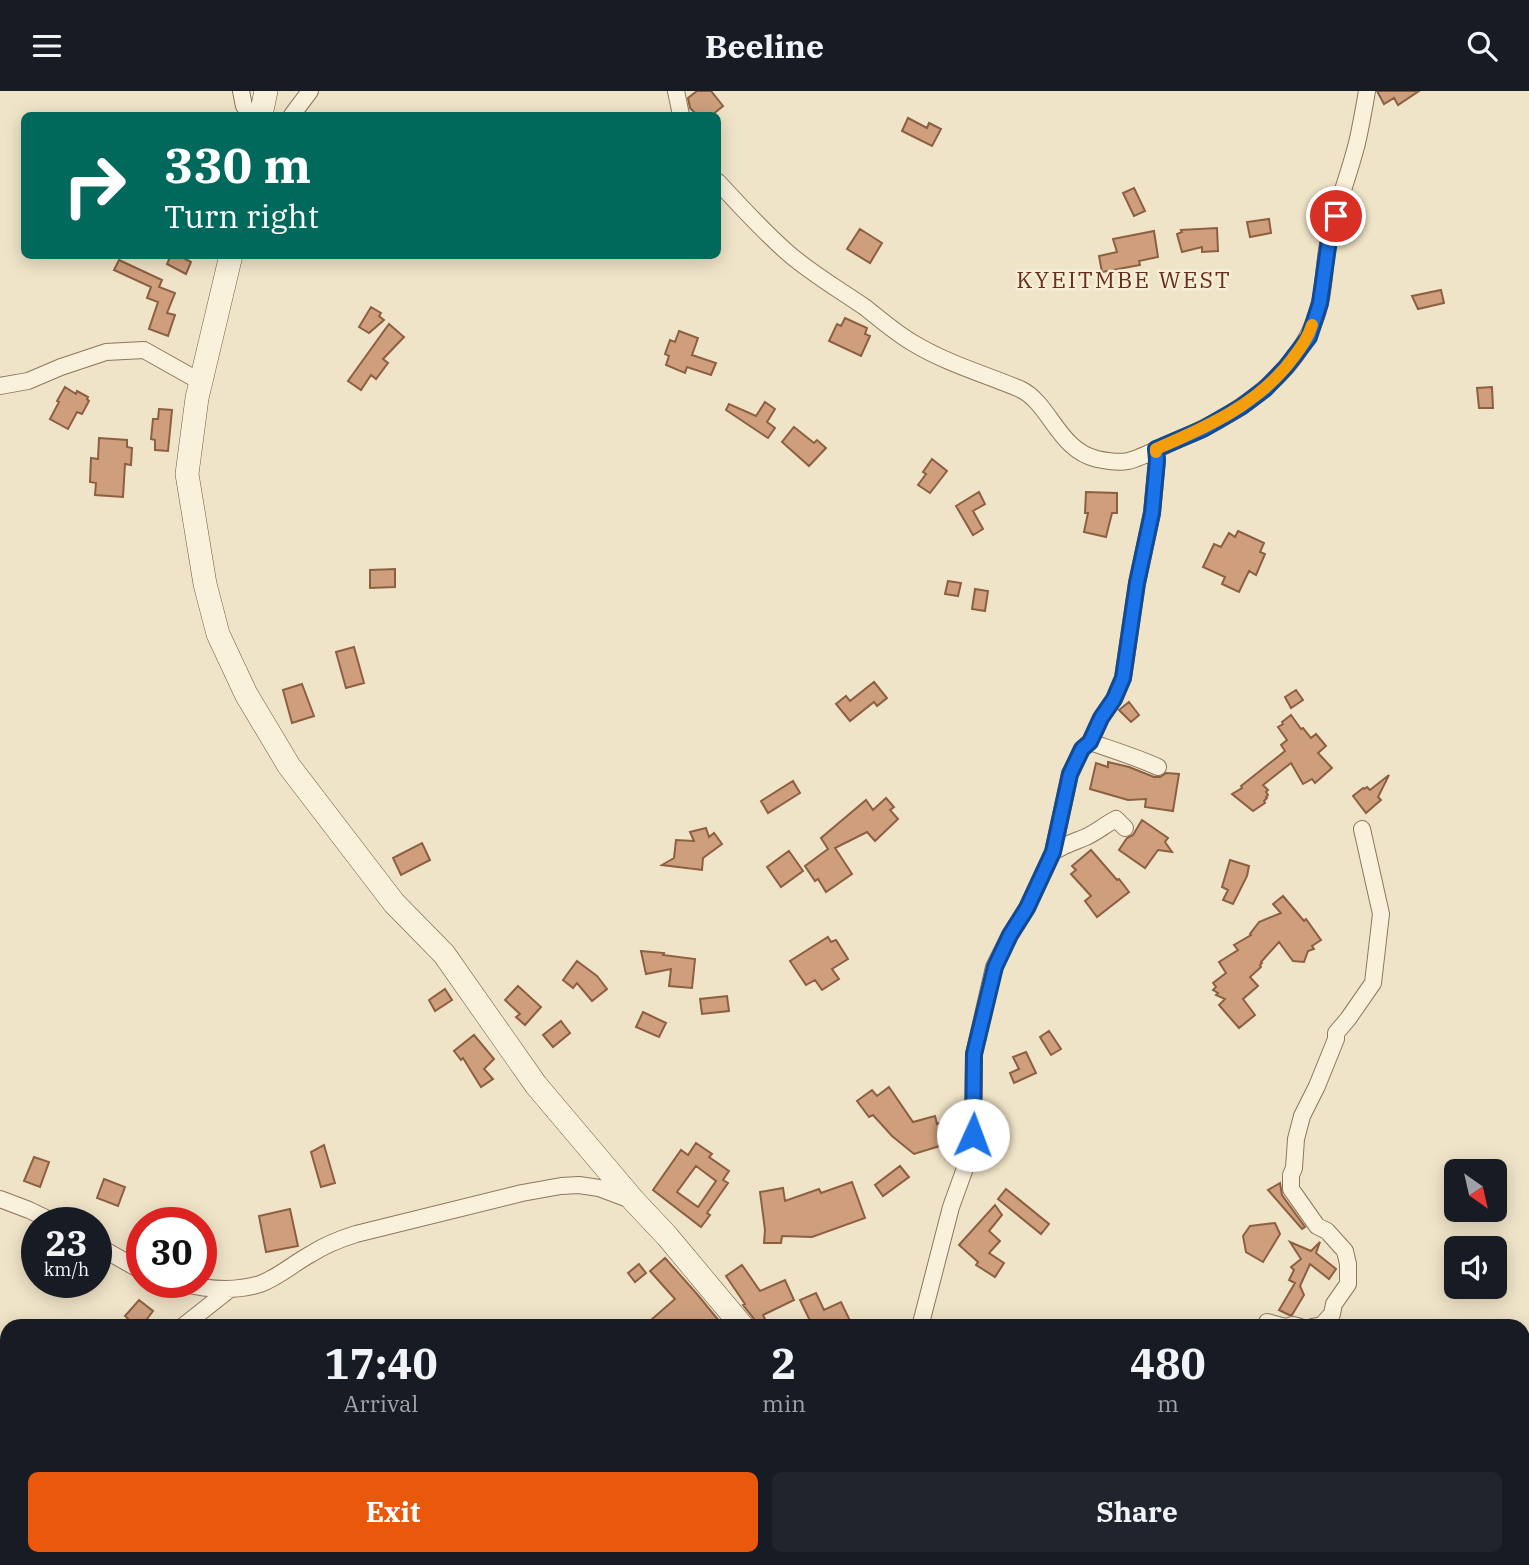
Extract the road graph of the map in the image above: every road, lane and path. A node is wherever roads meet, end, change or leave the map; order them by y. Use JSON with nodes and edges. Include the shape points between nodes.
{"nodes":[{"id":1,"x":241,"y":91,"type":"edge"},
{"id":2,"x":266,"y":91,"type":"edge"},
{"id":3,"x":310,"y":91,"type":"edge"},
{"id":4,"x":676,"y":91,"type":"edge"},
{"id":5,"x":1367,"y":91,"type":"edge"},
{"id":6,"x":249,"y":112,"type":"edge"},
{"id":7,"x":262,"y":112,"type":"edge"},
{"id":8,"x":294,"y":112,"type":"edge"},
{"id":9,"x":680,"y":112,"type":"edge"},
{"id":10,"x":721,"y":185,"type":"edge"},
{"id":11,"x":230,"y":259,"type":"edge"},
{"id":12,"x":201,"y":382,"type":"junction"},
{"id":13,"x":0,"y":386,"type":"edge"},
{"id":14,"x":1156,"y":449,"type":"junction"},
{"id":15,"x":1129,"y":461,"type":"junction"},
{"id":16,"x":1156,"y":479,"type":"junction"},
{"id":17,"x":1090,"y":742,"type":"junction"},
{"id":18,"x":1158,"y":767,"type":"dead end"},
{"id":19,"x":1125,"y":828,"type":"dead end"},
{"id":20,"x":1362,"y":829,"type":"dead end"},
{"id":21,"x":1053,"y":852,"type":"junction"},
{"id":22,"x":0,"y":1199,"type":"edge"},
{"id":23,"x":634,"y":1201,"type":"junction"},
{"id":24,"x":21,"y":1207,"type":"edge"},
{"id":25,"x":217,"y":1288,"type":"edge"},
{"id":26,"x":230,"y":1289,"type":"junction"},
{"id":27,"x":192,"y":1319,"type":"edge"},
{"id":28,"x":736,"y":1319,"type":"edge"},
{"id":29,"x":922,"y":1319,"type":"edge"},
{"id":30,"x":1327,"y":1319,"type":"edge"}],
"edges":[{"from":1,"to":6,"type":"street"},
{"from":2,"to":7,"type":"street"},
{"from":3,"to":8,"type":"street"},
{"from":4,"to":9,"type":"street"},
{"from":5,"to":14,"type":"street","via":[[1309,337],[1265,389],[1241,407]]},
{"from":10,"to":15,"type":"street","via":[[789,253],[912,343],[1024,391],[1081,453]]},
{"from":11,"to":12,"type":"street"},
{"from":12,"to":13,"type":"street","via":[[144,350],[106,352],[28,381]]},
{"from":12,"to":23,"type":"street","via":[[187,474],[218,634],[246,694],[289,766],[394,902],[444,954],[536,1085]]},
{"from":14,"to":15,"type":"street"},
{"from":14,"to":16,"type":"street"},
{"from":15,"to":16,"type":"street"},
{"from":16,"to":17,"type":"street","via":[[1123,678]]},
{"from":17,"to":18,"type":"street"},
{"from":17,"to":21,"type":"street","via":[[1070,774]]},
{"from":19,"to":21,"type":"street","via":[[1116,818]]},
{"from":20,"to":30,"type":"street","via":[[1381,914],[1373,983],[1336,1033],[1302,1116],[1291,1175],[1291,1189],[1317,1226],[1345,1251],[1349,1264],[1348,1284]]},
{"from":21,"to":29,"type":"street","via":[[988,989],[974,1054],[973,1135]]},
{"from":22,"to":24,"type":"street"},
{"from":23,"to":26,"type":"street","via":[[579,1185],[522,1193],[356,1234],[261,1283]]},
{"from":23,"to":28,"type":"street"},
{"from":25,"to":26,"type":"street"},
{"from":26,"to":27,"type":"street"}]}
